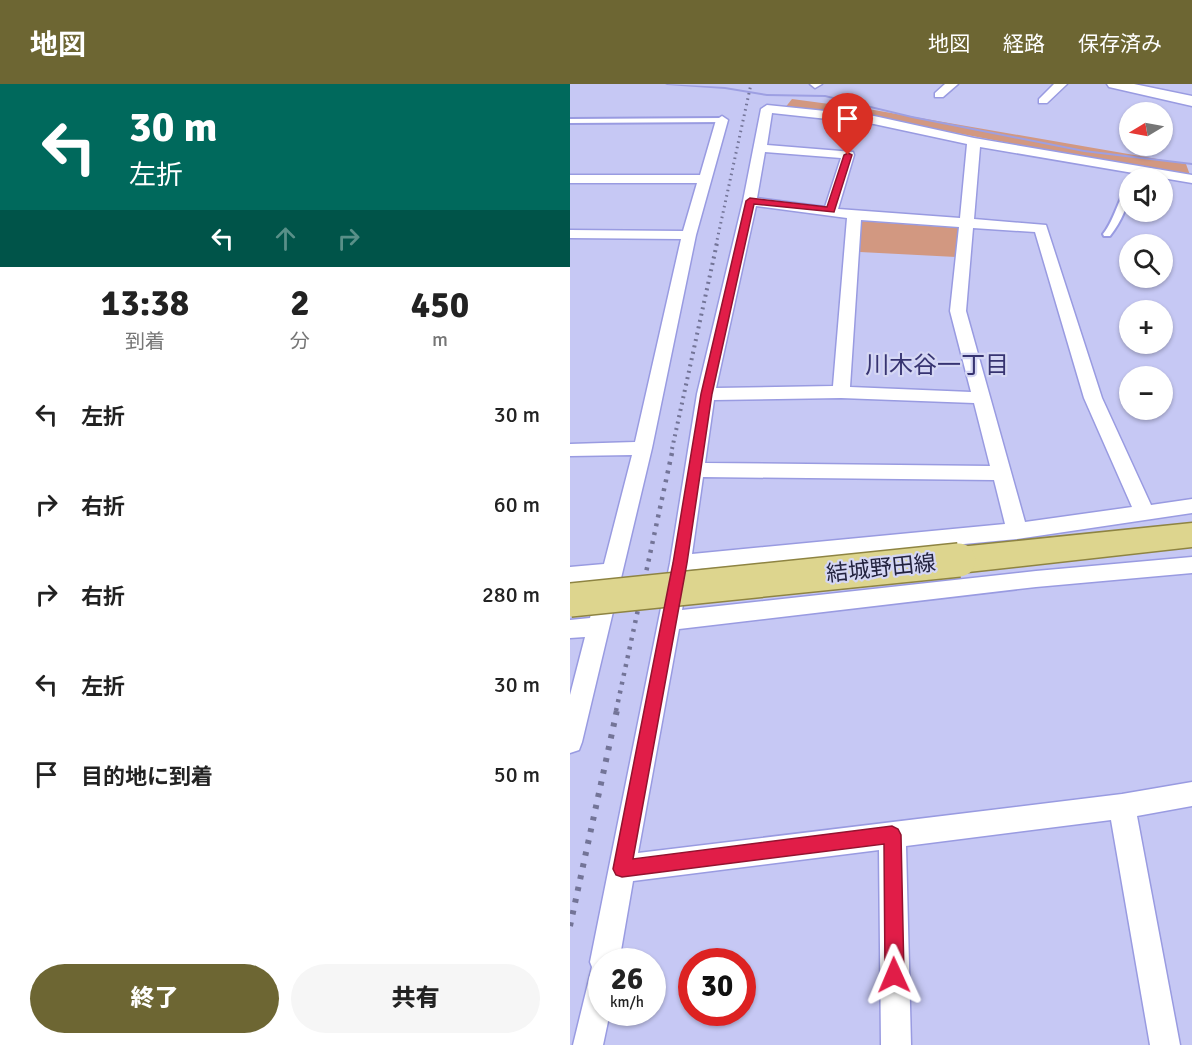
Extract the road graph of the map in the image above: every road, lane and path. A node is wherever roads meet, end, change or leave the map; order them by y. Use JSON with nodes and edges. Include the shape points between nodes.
{"nodes":[{"id":1,"x":952,"y":84,"type":"edge"},
{"id":2,"x":1061,"y":84,"type":"edge"},
{"id":3,"x":1114,"y":84,"type":"edge"},
{"id":4,"x":939,"y":95,"type":"dead end"},
{"id":5,"x":1043,"y":101,"type":"dead end"},
{"id":6,"x":1192,"y":101,"type":"edge"},
{"id":7,"x":722,"y":120,"type":"joint"},
{"id":8,"x":570,"y":121,"type":"edge"},
{"id":9,"x":974,"y":142,"type":"junction"},
{"id":10,"x":759,"y":148,"type":"junction"},
{"id":11,"x":1119,"y":172,"type":"edge"},
{"id":12,"x":1173,"y":177,"type":"edge"},
{"id":13,"x":1192,"y":178,"type":"edge"},
{"id":14,"x":570,"y":179,"type":"edge"},
{"id":15,"x":704,"y":179,"type":"junction"},
{"id":16,"x":750,"y":201,"type":"junction"},
{"id":17,"x":831,"y":210,"type":"junction"},
{"id":18,"x":1119,"y":211,"type":"edge"},
{"id":19,"x":854,"y":215,"type":"junction"},
{"id":20,"x":968,"y":225,"type":"junction"},
{"id":21,"x":570,"y":234,"type":"edge"},
{"id":22,"x":1107,"y":234,"type":"dead end"},
{"id":23,"x":689,"y":235,"type":"junction"},
{"id":24,"x":841,"y":392,"type":"junction"},
{"id":25,"x":706,"y":394,"type":"junction"},
{"id":26,"x":981,"y":398,"type":"junction"},
{"id":27,"x":643,"y":448,"type":"junction"},
{"id":28,"x":570,"y":450,"type":"edge"},
{"id":29,"x":695,"y":470,"type":"junction"},
{"id":30,"x":1002,"y":473,"type":"junction"},
{"id":31,"x":1192,"y":506,"type":"edge"},
{"id":32,"x":1144,"y":512,"type":"junction"},
{"id":33,"x":1017,"y":531,"type":"junction"},
{"id":34,"x":1192,"y":535,"type":"edge"},
{"id":35,"x":680,"y":563,"type":"junction"},
{"id":36,"x":1192,"y":565,"type":"edge"},
{"id":37,"x":612,"y":571,"type":"junction"},
{"id":38,"x":570,"y":575,"type":"edge"},
{"id":39,"x":570,"y":600,"type":"edge"},
{"id":40,"x":669,"y":621,"type":"junction"},
{"id":41,"x":598,"y":626,"type":"junction"},
{"id":42,"x":570,"y":629,"type":"edge"},
{"id":43,"x":570,"y":742,"type":"edge"},
{"id":44,"x":1192,"y":794,"type":"edge"},
{"id":45,"x":1122,"y":806,"type":"junction"},
{"id":46,"x":892,"y":835,"type":"junction"},
{"id":47,"x":622,"y":869,"type":"junction"},
{"id":48,"x":607,"y":948,"type":"edge"},
{"id":49,"x":592,"y":1026,"type":"edge"},
{"id":50,"x":588,"y":1045,"type":"edge"},
{"id":51,"x":896,"y":1045,"type":"edge"},
{"id":52,"x":1165,"y":1045,"type":"edge"}],
"edges":[{"from":1,"to":4,"type":"street"},
{"from":2,"to":5,"type":"street"},
{"from":3,"to":6,"type":"street"},
{"from":7,"to":8,"type":"lane"},
{"from":7,"to":15,"type":"street"},
{"from":9,"to":10,"type":"street","via":[[874,120],[767,109]]},
{"from":9,"to":11,"type":"street"},
{"from":9,"to":20,"type":"street"},
{"from":10,"to":16,"type":"street"},
{"from":10,"to":17,"type":"street","via":[[848,155]]},
{"from":12,"to":13,"type":"street"},
{"from":14,"to":15,"type":"street"},
{"from":15,"to":23,"type":"street"},
{"from":16,"to":17,"type":"street"},
{"from":16,"to":25,"type":"street"},
{"from":17,"to":19,"type":"street"},
{"from":18,"to":22,"type":"lane","via":[[1117,224]]},
{"from":19,"to":20,"type":"street"},
{"from":19,"to":24,"type":"street"},
{"from":20,"to":26,"type":"street","via":[[958,311]]},
{"from":20,"to":32,"type":"street","via":[[1041,228],[1093,398]]},
{"from":21,"to":23,"type":"street"},
{"from":23,"to":27,"type":"street"},
{"from":24,"to":25,"type":"street"},
{"from":24,"to":26,"type":"street"},
{"from":25,"to":29,"type":"street"},
{"from":26,"to":30,"type":"street"},
{"from":27,"to":28,"type":"street"},
{"from":27,"to":37,"type":"street"},
{"from":29,"to":30,"type":"street"},
{"from":29,"to":35,"type":"street"},
{"from":30,"to":33,"type":"street"},
{"from":31,"to":32,"type":"street"},
{"from":32,"to":33,"type":"street"},
{"from":33,"to":35,"type":"street"},
{"from":34,"to":39,"type":"main road","name":"結城野田線","bridge":true},
{"from":35,"to":40,"type":"street"},
{"from":36,"to":40,"type":"street"},
{"from":37,"to":38,"type":"street"},
{"from":37,"to":41,"type":"street"},
{"from":40,"to":47,"type":"street"},
{"from":41,"to":42,"type":"street"},
{"from":41,"to":43,"type":"street"},
{"from":44,"to":45,"type":"street"},
{"from":45,"to":46,"type":"street"},
{"from":45,"to":52,"type":"street"},
{"from":46,"to":47,"type":"street"},
{"from":46,"to":51,"type":"street"},
{"from":47,"to":48,"type":"street"},
{"from":49,"to":50,"type":"street"}]}
